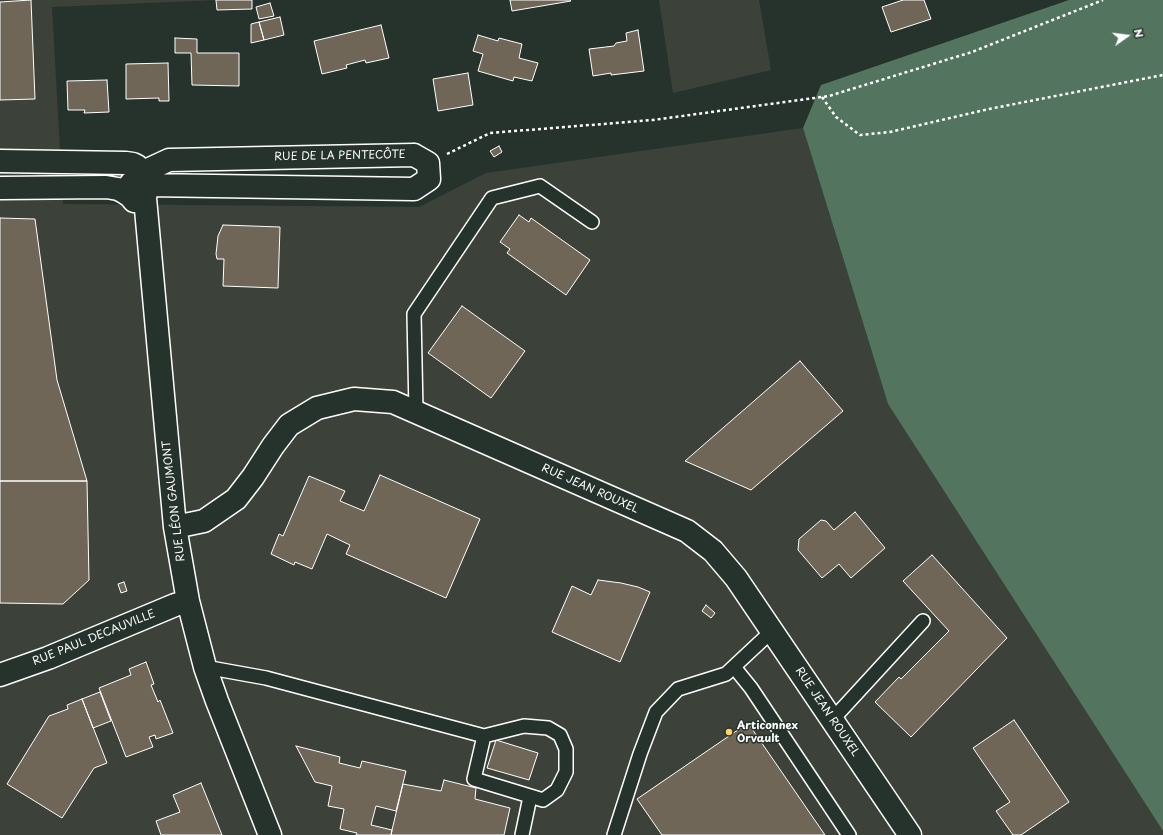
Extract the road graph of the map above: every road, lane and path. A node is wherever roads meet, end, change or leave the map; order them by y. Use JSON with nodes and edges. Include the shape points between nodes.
{"nodes":[{"id":1,"x":1103,"y":0,"type":"edge"},
{"id":2,"x":1163,"y":75,"type":"edge"},
{"id":3,"x":822,"y":97,"type":"junction"},
{"id":4,"x":0,"y":161,"type":"edge"},
{"id":5,"x":428,"y":163,"type":"junction"},
{"id":6,"x":139,"y":173,"type":"junction"},
{"id":7,"x":0,"y":188,"type":"edge"},
{"id":8,"x":121,"y":190,"type":"junction"},
{"id":9,"x":592,"y":222,"type":"dead end"},
{"id":10,"x":148,"y":224,"type":"junction"},
{"id":11,"x":416,"y":412,"type":"junction"},
{"id":12,"x":175,"y":527,"type":"junction"},
{"id":13,"x":188,"y":601,"type":"junction"},
{"id":14,"x":922,"y":621,"type":"dead end"},
{"id":15,"x":772,"y":631,"type":"junction"},
{"id":16,"x":205,"y":667,"type":"junction"},
{"id":17,"x":730,"y":670,"type":"junction"},
{"id":18,"x":0,"y":674,"type":"edge"},
{"id":19,"x":832,"y":720,"type":"junction"},
{"id":20,"x":484,"y":736,"type":"junction"},
{"id":21,"x":530,"y":796,"type":"junction"},
{"id":22,"x":270,"y":835,"type":"edge"},
{"id":23,"x":522,"y":835,"type":"edge"},
{"id":24,"x":614,"y":835,"type":"edge"},
{"id":25,"x":849,"y":835,"type":"edge"},
{"id":26,"x":910,"y":835,"type":"edge"}],
"edges":[{"from":1,"to":3,"type":"path","via":[[972,52]]},
{"from":2,"to":3,"type":"path","via":[[989,109],[890,132],[860,135],[836,118]]},
{"from":3,"to":5,"type":"path","via":[[653,120],[490,133]]},
{"from":4,"to":6,"type":"street","name":"RUE DE LA PENTECÔTE"},
{"from":5,"to":6,"type":"street","name":"RUE DE LA PENTECÔTE","via":[[414,154],[169,160]]},
{"from":5,"to":6,"type":"street","name":"RUE DE LA PENTECÔTE","via":[[429,179],[414,189]]},
{"from":6,"to":8,"type":"street"},
{"from":6,"to":10,"type":"street","name":"RUE LÉON GAUMONT"},
{"from":7,"to":8,"type":"street","via":[[106,187]]},
{"from":8,"to":10,"type":"street","via":[[135,201]]},
{"from":9,"to":11,"type":"lane","via":[[540,186],[492,198],[414,314]]},
{"from":10,"to":12,"type":"street","name":"RUE LÉON GAUMONT"},
{"from":11,"to":12,"type":"street","name":"RUE JEAN ROUXEL","via":[[392,402],[354,399],[317,408],[289,425],[236,499],[204,521]]},
{"from":11,"to":15,"type":"street","name":"RUE JEAN ROUXEL","via":[[687,531],[713,551],[736,578]]},
{"from":12,"to":13,"type":"street","name":"RUE LÉON GAUMONT"},
{"from":13,"to":16,"type":"street","name":"RUE LÉON GAUMONT"},
{"from":13,"to":18,"type":"street","name":"RUE PAUL DECAUVILLE","via":[[48,658]]},
{"from":14,"to":19,"type":"lane"},
{"from":15,"to":17,"type":"lane"},
{"from":15,"to":19,"type":"street","name":"RUE JEAN ROUXEL"},
{"from":16,"to":20,"type":"lane","via":[[266,678]]},
{"from":16,"to":22,"type":"street","name":"RUE LÉON GAUMONT"},
{"from":17,"to":24,"type":"lane","via":[[678,689],[656,712]]},
{"from":17,"to":25,"type":"lane","via":[[751,688]]},
{"from":19,"to":26,"type":"street","name":"RUE JEAN ROUXEL"},
{"from":20,"to":21,"type":"lane","via":[[474,779]]},
{"from":20,"to":21,"type":"lane","via":[[524,726],[548,728],[560,736],[566,749],[566,772],[557,790],[543,800]]},
{"from":21,"to":23,"type":"lane"}]}
